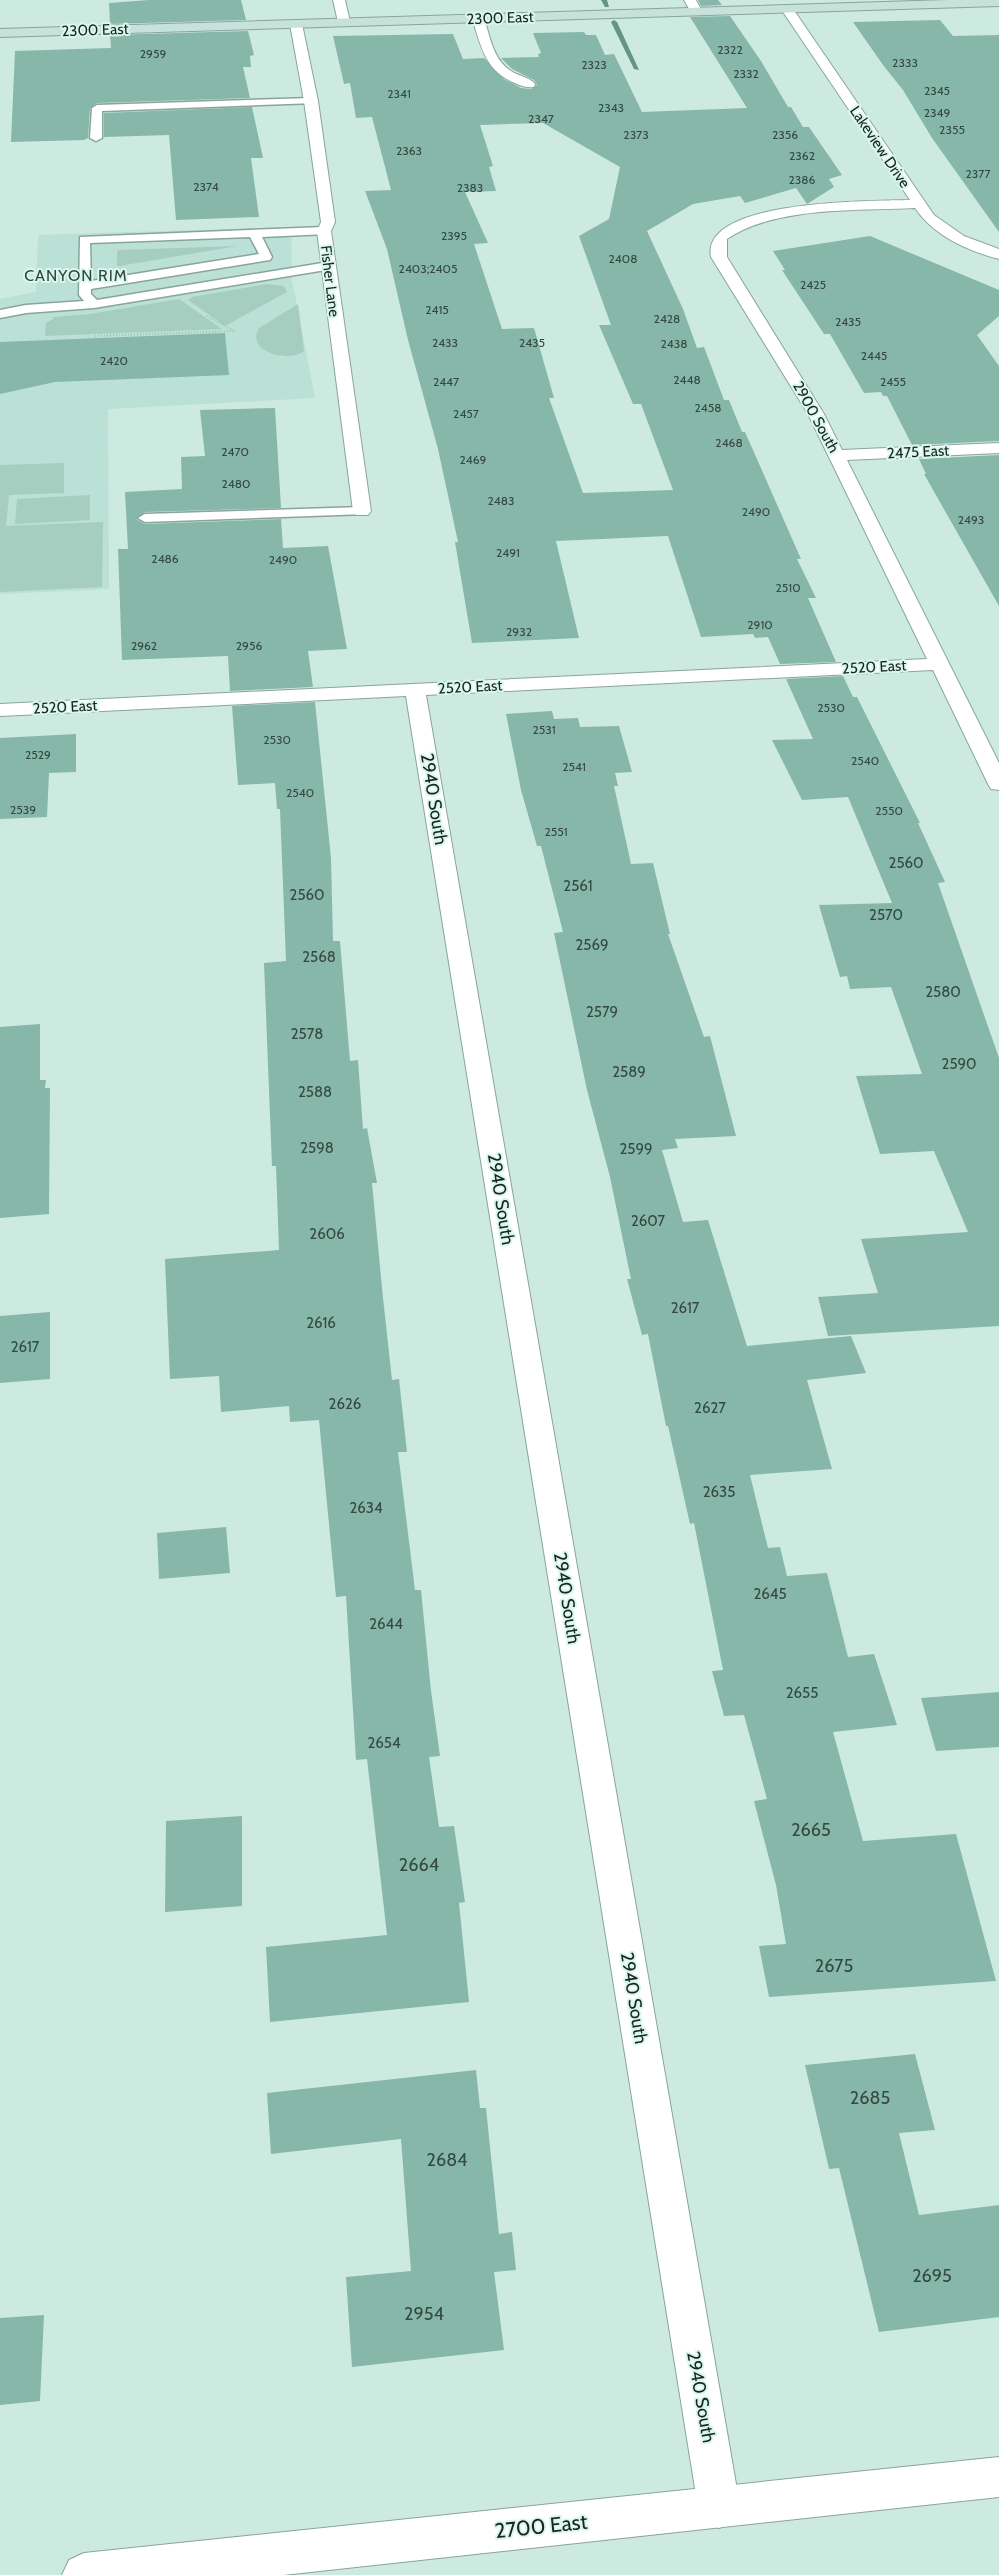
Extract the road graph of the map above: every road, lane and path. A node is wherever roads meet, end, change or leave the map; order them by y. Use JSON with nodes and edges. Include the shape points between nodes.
{"nodes":[{"id":1,"x":339,"y":0,"type":"edge"},
{"id":2,"x":690,"y":0,"type":"edge"},
{"id":3,"x":999,"y":2,"type":"edge"},
{"id":4,"x":787,"y":8,"type":"junction"},
{"id":5,"x":696,"y":11,"type":"junction"},
{"id":6,"x":478,"y":18,"type":"junction"},
{"id":7,"x":344,"y":22,"type":"junction"},
{"id":8,"x":296,"y":24,"type":"junction"},
{"id":9,"x":0,"y":33,"type":"edge"},
{"id":10,"x":529,"y":84,"type":"dead end"},
{"id":11,"x":311,"y":101,"type":"junction"},
{"id":12,"x":96,"y":138,"type":"dead end"},
{"id":13,"x":918,"y":204,"type":"junction"},
{"id":14,"x":324,"y":231,"type":"junction"},
{"id":15,"x":254,"y":234,"type":"junction"},
{"id":16,"x":999,"y":254,"type":"edge"},
{"id":17,"x":328,"y":266,"type":"junction"},
{"id":18,"x":85,"y":286,"type":"junction"},
{"id":19,"x":94,"y":304,"type":"junction"},
{"id":20,"x":0,"y":314,"type":"edge"},
{"id":21,"x":235,"y":331,"type":"dead end"},
{"id":22,"x":90,"y":336,"type":"dead end"},
{"id":23,"x":999,"y":448,"type":"edge"},
{"id":24,"x":837,"y":456,"type":"junction"},
{"id":25,"x":362,"y":510,"type":"joint"},
{"id":26,"x":145,"y":518,"type":"dead end"},
{"id":27,"x":939,"y":664,"type":"junction"},
{"id":28,"x":415,"y":689,"type":"junction"},
{"id":29,"x":0,"y":710,"type":"edge"},
{"id":30,"x":992,"y":752,"type":"edge"},
{"id":31,"x":999,"y":784,"type":"edge"},
{"id":32,"x":999,"y":2477,"type":"edge"},
{"id":33,"x":719,"y":2507,"type":"junction"},
{"id":34,"x":84,"y":2575,"type":"edge"}],
"edges":[{"from":1,"to":7,"type":"street"},
{"from":2,"to":5,"type":"street"},
{"from":3,"to":4,"type":"main road","name":"2300 East"},
{"from":4,"to":5,"type":"main road","name":"2300 East"},
{"from":4,"to":13,"type":"street","name":"Lakeview Drive"},
{"from":5,"to":6,"type":"main road","name":"2300 East"},
{"from":6,"to":7,"type":"main road","name":"2300 East"},
{"from":6,"to":10,"type":"street","via":[[497,68],[507,76]]},
{"from":7,"to":8,"type":"main road","name":"2300 East"},
{"from":8,"to":9,"type":"main road","name":"2300 East"},
{"from":8,"to":11,"type":"street","name":"Fisher Lane"},
{"from":11,"to":12,"type":"lane","via":[[97,108]]},
{"from":11,"to":14,"type":"street","name":"Fisher Lane","via":[[328,222]]},
{"from":13,"to":16,"type":"street","name":"Lakeview Drive","via":[[941,228]]},
{"from":13,"to":24,"type":"street","name":"2900 South","via":[[766,216],[732,228],[718,243],[719,257],[796,380]]},
{"from":14,"to":15,"type":"lane"},
{"from":14,"to":17,"type":"street","name":"Fisher Lane"},
{"from":15,"to":18,"type":"lane","via":[[266,257]]},
{"from":15,"to":18,"type":"lane","via":[[84,240]]},
{"from":17,"to":19,"type":"lane"},
{"from":17,"to":25,"type":"street","name":"Fisher Lane"},
{"from":18,"to":19,"type":"lane","via":[[85,295]]},
{"from":19,"to":20,"type":"lane"},
{"from":21,"to":22,"type":"path"},
{"from":23,"to":24,"type":"street","name":"2475 East"},
{"from":24,"to":27,"type":"street","name":"2900 South"},
{"from":25,"to":26,"type":"lane"},
{"from":27,"to":28,"type":"street","name":"2520 East"},
{"from":27,"to":30,"type":"street","name":"2900 South"},
{"from":28,"to":29,"type":"street","name":"2520 East"},
{"from":28,"to":33,"type":"street","name":"2940 South"},
{"from":30,"to":31,"type":"street","name":"2900 South"},
{"from":32,"to":33,"type":"street","name":"2700 East"},
{"from":33,"to":34,"type":"street","name":"2700 East"}]}
